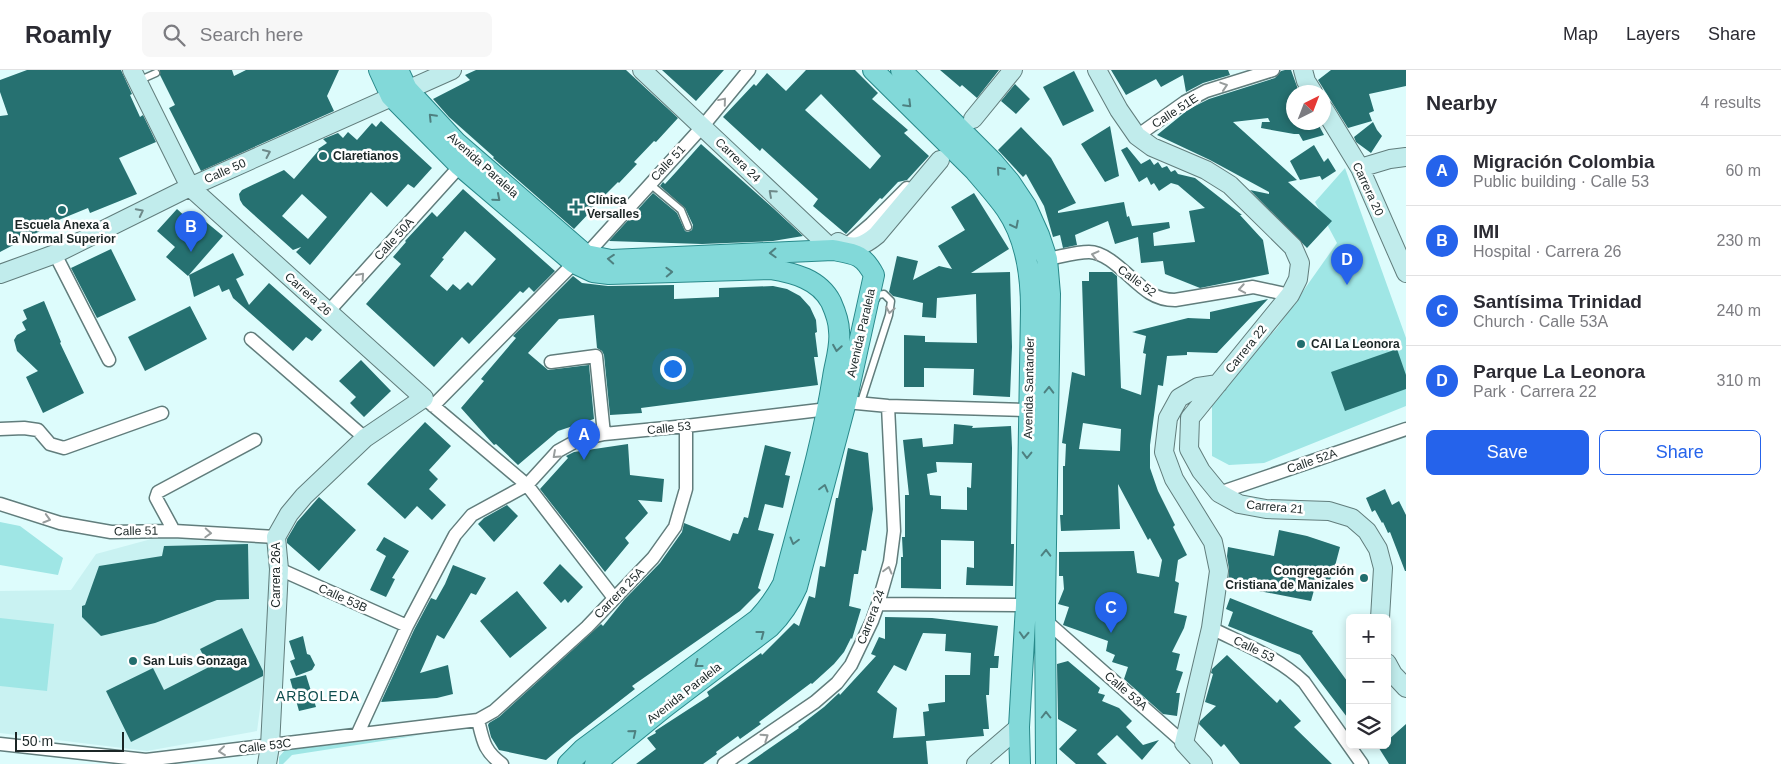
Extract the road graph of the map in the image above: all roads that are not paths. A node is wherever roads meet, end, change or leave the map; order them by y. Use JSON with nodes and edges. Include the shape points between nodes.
{"nodes":[{"id":1,"x":379,"y":70,"type":"edge"},
{"id":2,"x":398,"y":70,"type":"edge"},
{"id":3,"x":452,"y":70,"type":"edge"},
{"id":4,"x":642,"y":70,"type":"edge"},
{"id":5,"x":750,"y":70,"type":"edge"},
{"id":6,"x":873,"y":70,"type":"edge"},
{"id":7,"x":901,"y":70,"type":"edge"},
{"id":8,"x":1013,"y":70,"type":"edge"},
{"id":9,"x":1097,"y":70,"type":"edge"},
{"id":10,"x":1273,"y":70,"type":"edge"},
{"id":11,"x":1303,"y":70,"type":"edge"},
{"id":12,"x":156,"y":73,"type":"dead end"},
{"id":13,"x":134,"y":76,"type":"edge"},
{"id":14,"x":1309,"y":85,"type":"edge"},
{"id":15,"x":399,"y":93,"type":"junction"},
{"id":16,"x":973,"y":119,"type":"dead end"},
{"id":17,"x":1331,"y":120,"type":"edge"},
{"id":18,"x":703,"y":126,"type":"junction"},
{"id":19,"x":1137,"y":136,"type":"junction"},
{"id":20,"x":943,"y":151,"type":"junction"},
{"id":21,"x":1406,"y":157,"type":"edge"},
{"id":22,"x":460,"y":166,"type":"junction"},
{"id":23,"x":1360,"y":168,"type":"junction"},
{"id":24,"x":649,"y":184,"type":"junction"},
{"id":25,"x":190,"y":187,"type":"junction"},
{"id":26,"x":688,"y":227,"type":"dead end"},
{"id":27,"x":877,"y":235,"type":"junction"},
{"id":28,"x":839,"y":248,"type":"junction"},
{"id":29,"x":55,"y":254,"type":"junction"},
{"id":30,"x":580,"y":259,"type":"junction"},
{"id":31,"x":1047,"y":259,"type":"junction"},
{"id":32,"x":0,"y":274,"type":"edge"},
{"id":33,"x":1406,"y":274,"type":"edge"},
{"id":34,"x":871,"y":284,"type":"junction"},
{"id":35,"x":1290,"y":295,"type":"junction"},
{"id":36,"x":830,"y":301,"type":"junction"},
{"id":37,"x":328,"y":312,"type":"junction"},
{"id":38,"x":251,"y":339,"type":"dead end"},
{"id":39,"x":109,"y":360,"type":"dead end"},
{"id":40,"x":551,"y":362,"type":"dead end"},
{"id":41,"x":854,"y":366,"type":"junction"},
{"id":42,"x":1218,"y":384,"type":"junction"},
{"id":43,"x":428,"y":402,"type":"junction"},
{"id":44,"x":845,"y":404,"type":"junction"},
{"id":45,"x":888,"y":406,"type":"junction"},
{"id":46,"x":1028,"y":410,"type":"junction"},
{"id":47,"x":162,"y":413,"type":"dead end"},
{"id":48,"x":686,"y":426,"type":"junction"},
{"id":49,"x":0,"y":429,"type":"edge"},
{"id":50,"x":1406,"y":429,"type":"edge"},
{"id":51,"x":604,"y":434,"type":"junction"},
{"id":52,"x":365,"y":438,"type":"junction"},
{"id":53,"x":255,"y":440,"type":"dead end"},
{"id":54,"x":527,"y":485,"type":"junction"},
{"id":55,"x":1219,"y":493,"type":"junction"},
{"id":56,"x":0,"y":504,"type":"edge"},
{"id":57,"x":174,"y":531,"type":"junction"},
{"id":58,"x":276,"y":536,"type":"junction"},
{"id":59,"x":279,"y":569,"type":"junction"},
{"id":60,"x":614,"y":598,"type":"junction"},
{"id":61,"x":878,"y":604,"type":"junction"},
{"id":62,"x":1026,"y":605,"type":"junction"},
{"id":63,"x":1380,"y":614,"type":"edge"},
{"id":64,"x":1045,"y":620,"type":"junction"},
{"id":65,"x":407,"y":626,"type":"junction"},
{"id":66,"x":1211,"y":628,"type":"junction"},
{"id":67,"x":1391,"y":670,"type":"edge"},
{"id":68,"x":1406,"y":688,"type":"edge"},
{"id":69,"x":478,"y":720,"type":"junction"},
{"id":70,"x":1019,"y":727,"type":"junction"},
{"id":71,"x":358,"y":733,"type":"junction"},
{"id":72,"x":1184,"y":743,"type":"junction"},
{"id":73,"x":0,"y":744,"type":"edge"},
{"id":74,"x":270,"y":746,"type":"junction"},
{"id":75,"x":267,"y":764,"type":"edge"},
{"id":76,"x":502,"y":764,"type":"edge"},
{"id":77,"x":568,"y":764,"type":"edge"},
{"id":78,"x":595,"y":764,"type":"edge"},
{"id":79,"x":724,"y":764,"type":"edge"},
{"id":80,"x":976,"y":764,"type":"edge"},
{"id":81,"x":1020,"y":764,"type":"edge"},
{"id":82,"x":1046,"y":764,"type":"edge"},
{"id":83,"x":1203,"y":764,"type":"edge"},
{"id":84,"x":1362,"y":764,"type":"edge"}],
"edges":[{"from":1,"to":15,"type":"main road","name":"Avenida Paralela"},
{"from":2,"to":15,"type":"main road","name":"Avenida Paralela"},
{"from":3,"to":15,"type":"main road","name":"Calle 50"},
{"from":4,"to":18,"type":"main road","name":"Carrera 24"},
{"from":18,"to":5,"type":"street","name":"Calle 51","one_way":true},
{"from":6,"to":20,"type":"main road","name":"Avenida Santander","one_way":true},
{"from":31,"to":7,"type":"main road","name":"Avenida Santander","one_way":true,"via":[[1026,206],[1010,182]]},
{"from":8,"to":16,"type":"main road"},
{"from":9,"to":19,"type":"main road","name":"Carrera 22"},
{"from":19,"to":10,"type":"street","name":"Calle 51E","one_way":true,"via":[[1206,91]]},
{"from":11,"to":14,"type":"main road"},
{"from":12,"to":13,"type":"lane"},
{"from":13,"to":25,"type":"main road","name":"Carrera 26"},
{"from":15,"to":22,"type":"main road","name":"Avenida Paralela"},
{"from":25,"to":15,"type":"main road","name":"Calle 50","one_way":true},
{"from":30,"to":15,"type":"main road","name":"Avenida Paralela","one_way":true},
{"from":17,"to":23,"type":"main road","name":"Carrera 20"},
{"from":18,"to":24,"type":"street","name":"Calle 51"},
{"from":28,"to":18,"type":"main road","name":"Carrera 24","one_way":true,"via":[[770,192]]},
{"from":19,"to":35,"type":"main road","name":"Carrera 22","via":[[1152,147],[1206,170],[1230,185],[1293,247],[1300,263],[1298,279]]},
{"from":20,"to":27,"type":"main road"},
{"from":20,"to":28,"type":"street","via":[[888,208]]},
{"from":20,"to":46,"type":"main road","name":"Avenida Santander","one_way":true,"via":[[975,170],[1007,210],[1019,234],[1027,262],[1031,296]]},
{"from":21,"to":23,"type":"main road"},
{"from":22,"to":30,"type":"main road","name":"Avenida Paralela","one_way":true},
{"from":37,"to":22,"type":"street","name":"Calle 50A","one_way":true},
{"from":23,"to":33,"type":"main road","name":"Carrera 20"},
{"from":24,"to":26,"type":"lane","via":[[681,210]]},
{"from":24,"to":30,"type":"street","name":"Calle 51"},
{"from":29,"to":25,"type":"main road","name":"Calle 50","one_way":true},
{"from":25,"to":37,"type":"main road","name":"Carrera 26"},
{"from":27,"to":28,"type":"main road","via":[[867,244]]},
{"from":27,"to":34,"type":"main road"},
{"from":28,"to":30,"type":"main road","name":"Avenida Paralela","one_way":true},
{"from":28,"to":34,"type":"main road","name":"Avenida Paralela","via":[[856,254],[869,265]]},
{"from":29,"to":32,"type":"main road","name":"Calle 50"},
{"from":29,"to":39,"type":"street"},
{"from":30,"to":36,"type":"main road","name":"Avenida Paralela","one_way":true,"via":[[593,272],[609,274],[770,269],[789,272],[808,280]]},
{"from":30,"to":43,"type":"street","name":"Calle 51"},
{"from":35,"to":31,"type":"street","name":"Calle 52","one_way":true,"via":[[1253,287],[1176,300],[1163,299],[1149,293],[1100,254],[1090,252]]},
{"from":64,"to":31,"type":"main road","name":"Avenida Santander","one_way":true,"via":[[1050,294]]},
{"from":34,"to":36,"type":"main road","via":[[853,305],[844,307]]},
{"from":34,"to":41,"type":"main road","name":"Avenida Paralela"},
{"from":35,"to":42,"type":"main road","name":"Carrera 22"},
{"from":36,"to":44,"type":"main road","name":"Avenida Paralela","one_way":true,"via":[[840,333]]},
{"from":37,"to":43,"type":"main road","name":"Carrera 26"},
{"from":38,"to":52,"type":"street"},
{"from":40,"to":51,"type":"street","via":[[596,356]]},
{"from":41,"to":44,"type":"main road","name":"Avenida Paralela"},
{"from":41,"to":44,"type":"lane","one_way":true,"via":[[878,295],[884,294],[891,301],[889,315]]},
{"from":42,"to":55,"type":"main road","name":"Carrera 21","via":[[1190,418],[1189,449]]},
{"from":42,"to":66,"type":"main road","name":"Carrera 22","via":[[1198,387],[1178,398],[1168,418],[1164,452],[1174,479],[1213,542],[1219,571]]},
{"from":43,"to":52,"type":"main road","name":"Carrera 26A"},
{"from":43,"to":54,"type":"street","name":"Carrera 26"},
{"from":44,"to":45,"type":"street","name":"Calle 53"},
{"from":44,"to":48,"type":"street","name":"Calle 53"},
{"from":44,"to":77,"type":"main road","name":"Avenida Paralela","one_way":true,"via":[[783,584],[769,607],[758,619]]},
{"from":78,"to":44,"type":"main road","name":"Avenida Paralela","one_way":true,"via":[[770,628],[782,615],[797,587]]},
{"from":45,"to":46,"type":"street","name":"Calle 53"},
{"from":61,"to":45,"type":"street","name":"Carrera 24","one_way":true,"via":[[890,562],[894,531]]},
{"from":46,"to":62,"type":"main road","name":"Avenida Santander","one_way":true},
{"from":47,"to":49,"type":"street","via":[[64,448],[50,444],[38,430]]},
{"from":48,"to":51,"type":"street","name":"Calle 53"},
{"from":48,"to":60,"type":"street","name":"Carrera 25A","via":[[686,488],[675,527],[653,558]]},
{"from":50,"to":55,"type":"street","name":"Calle 52A"},
{"from":51,"to":54,"type":"street","name":"Calle 53","one_way":true,"via":[[578,440],[558,451]]},
{"from":52,"to":58,"type":"main road","name":"Carrera 26A","via":[[304,496]]},
{"from":53,"to":57,"type":"street","via":[[158,492],[156,498]]},
{"from":54,"to":60,"type":"street","name":"Carrera 26"},
{"from":54,"to":65,"type":"street","via":[[472,516],[455,535]]},
{"from":55,"to":63,"type":"main road","name":"Carrera 21","via":[[1239,504],[1266,509],[1329,511],[1352,518],[1367,531],[1378,549],[1383,568]]},
{"from":56,"to":57,"type":"street","name":"Calle 51","one_way":true,"via":[[60,523],[111,532]]},
{"from":57,"to":58,"type":"street","name":"Calle 51","one_way":true},
{"from":58,"to":59,"type":"main road","name":"Carrera 26A"},
{"from":59,"to":65,"type":"street","name":"Calle 53B"},
{"from":59,"to":74,"type":"main road","name":"Carrera 26A"},
{"from":60,"to":69,"type":"street","name":"Carrera 25A","via":[[587,627],[494,711]]},
{"from":61,"to":62,"type":"street"},
{"from":79,"to":61,"type":"street","name":"Carrera 24","one_way":true,"via":[[815,702],[837,683],[851,664]]},
{"from":62,"to":70,"type":"main road","name":"Avenida Santander","one_way":true},
{"from":64,"to":72,"type":"street","name":"Calle 53A"},
{"from":82,"to":64,"type":"main road","name":"Avenida Santander","one_way":true},
{"from":65,"to":71,"type":"street"},
{"from":66,"to":72,"type":"main road","name":"Carrera 22"},
{"from":66,"to":84,"type":"street","name":"Calle 53","via":[[1294,672]]},
{"from":67,"to":68,"type":"main road"},
{"from":69,"to":71,"type":"street","name":"Calle 53C"},
{"from":69,"to":76,"type":"street","via":[[491,756]]},
{"from":70,"to":80,"type":"main road"},
{"from":70,"to":81,"type":"main road","name":"Avenida Santander"},
{"from":71,"to":74,"type":"street","name":"Calle 53C"},
{"from":72,"to":83,"type":"main road","name":"Calle 53A"},
{"from":74,"to":73,"type":"street","name":"Calle 53C","one_way":true,"via":[[146,760]]},
{"from":74,"to":75,"type":"main road","name":"Carrera 26A"}]}
